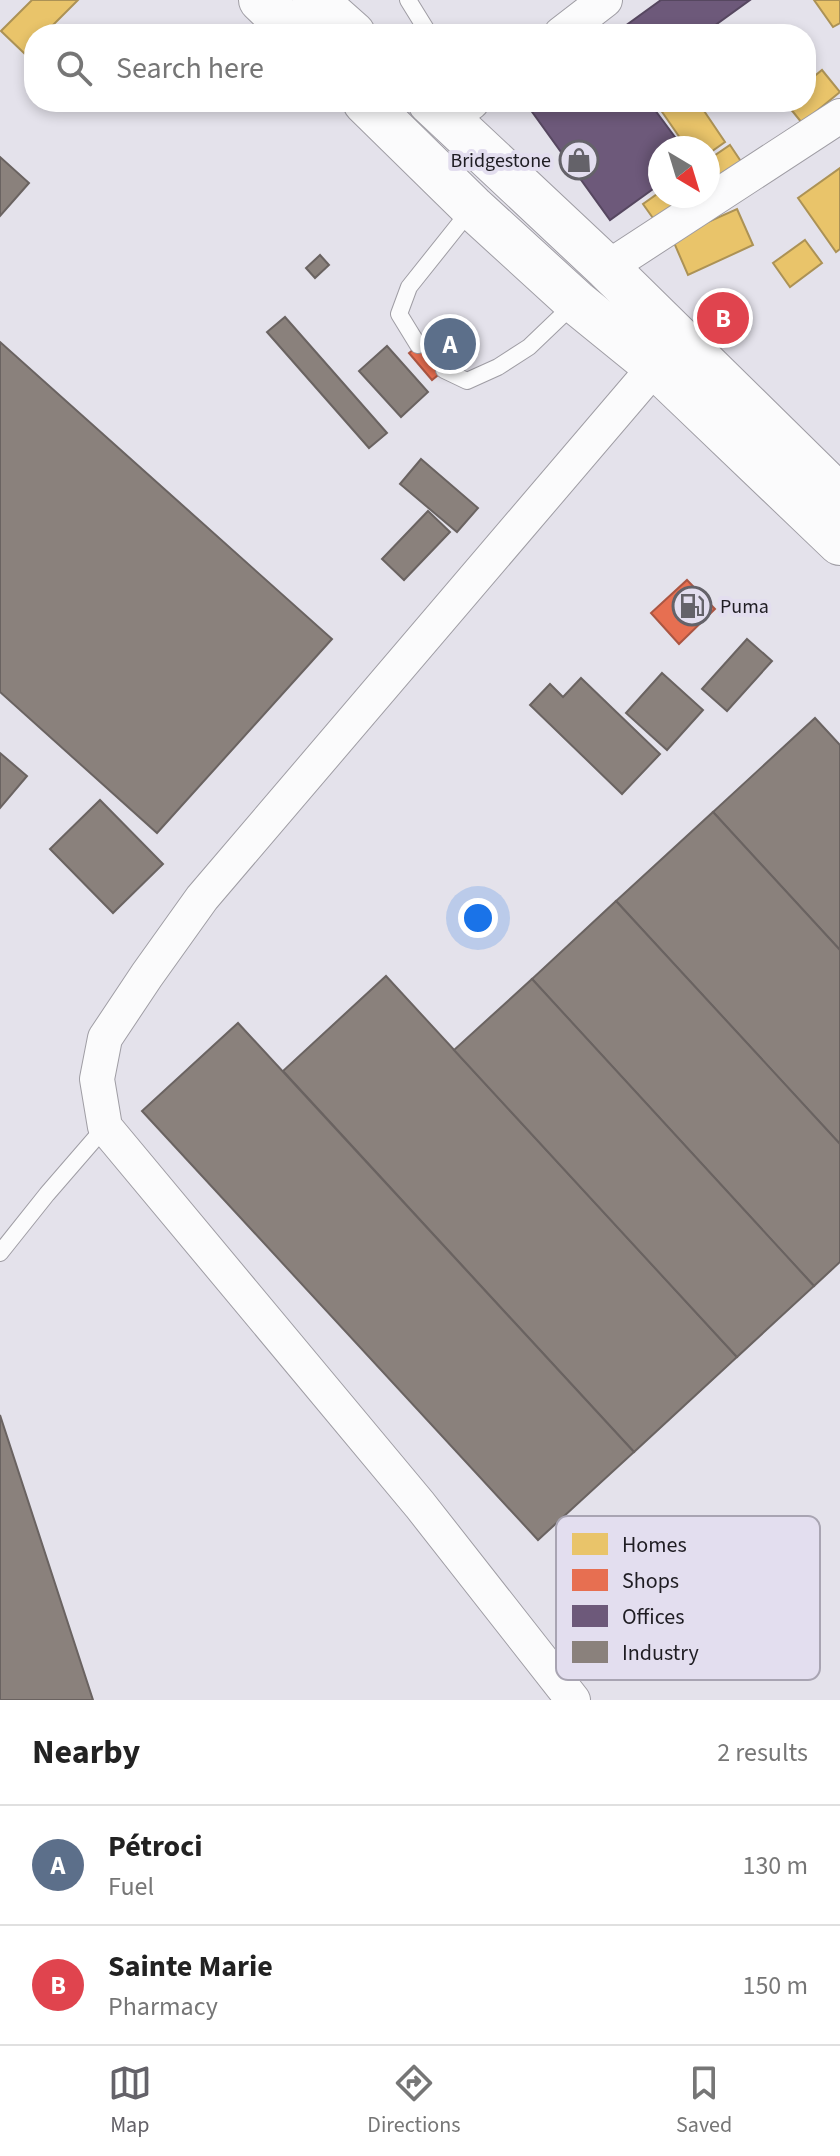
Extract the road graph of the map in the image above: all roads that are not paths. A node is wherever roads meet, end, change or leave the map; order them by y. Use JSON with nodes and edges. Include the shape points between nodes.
{"nodes":[{"id":1,"x":261,"y":0,"type":"edge"},
{"id":2,"x":315,"y":0,"type":"edge"},
{"id":3,"x":408,"y":0,"type":"edge"},
{"id":4,"x":605,"y":0,"type":"edge"},
{"id":5,"x":286,"y":24,"type":"edge"},
{"id":6,"x":342,"y":24,"type":"edge"},
{"id":7,"x":423,"y":24,"type":"edge"},
{"id":8,"x":574,"y":24,"type":"edge"},
{"id":9,"x":375,"y":112,"type":"edge"},
{"id":10,"x":464,"y":112,"type":"edge"},
{"id":11,"x":840,"y":116,"type":"edge"},
{"id":12,"x":472,"y":207,"type":"junction"},
{"id":13,"x":607,"y":268,"type":"junction"},
{"id":14,"x":576,"y":302,"type":"junction"},
{"id":15,"x":418,"y":345,"type":"dead end"},
{"id":16,"x":668,"y":353,"type":"junction"},
{"id":17,"x":444,"y":370,"type":"dead end"},
{"id":18,"x":840,"y":497,"type":"edge"},
{"id":19,"x":840,"y":543,"type":"edge"},
{"id":20,"x":105,"y":1127,"type":"junction"},
{"id":21,"x":0,"y":1253,"type":"edge"},
{"id":22,"x":556,"y":1678,"type":"edge"},
{"id":23,"x":557,"y":1680,"type":"edge"},
{"id":24,"x":573,"y":1700,"type":"edge"}],
"edges":[{"from":1,"to":5,"type":"main road"},
{"from":2,"to":6,"type":"main road"},
{"from":3,"to":7,"type":"lane"},
{"from":4,"to":8,"type":"street"},
{"from":9,"to":12,"type":"main road"},
{"from":10,"to":13,"type":"main road"},
{"from":11,"to":13,"type":"street"},
{"from":12,"to":14,"type":"main road"},
{"from":12,"to":15,"type":"lane","via":[[409,287],[399,314]]},
{"from":13,"to":16,"type":"main road"},
{"from":14,"to":16,"type":"main road"},
{"from":14,"to":17,"type":"lane","via":[[529,347],[498,367],[467,381]]},
{"from":16,"to":18,"type":"main road"},
{"from":16,"to":19,"type":"main road"},
{"from":16,"to":20,"type":"street","via":[[202,898],[105,1038],[97,1079]]},
{"from":20,"to":21,"type":"lane"},
{"from":20,"to":22,"type":"street","via":[[420,1505]]},
{"from":23,"to":24,"type":"street"}]}
